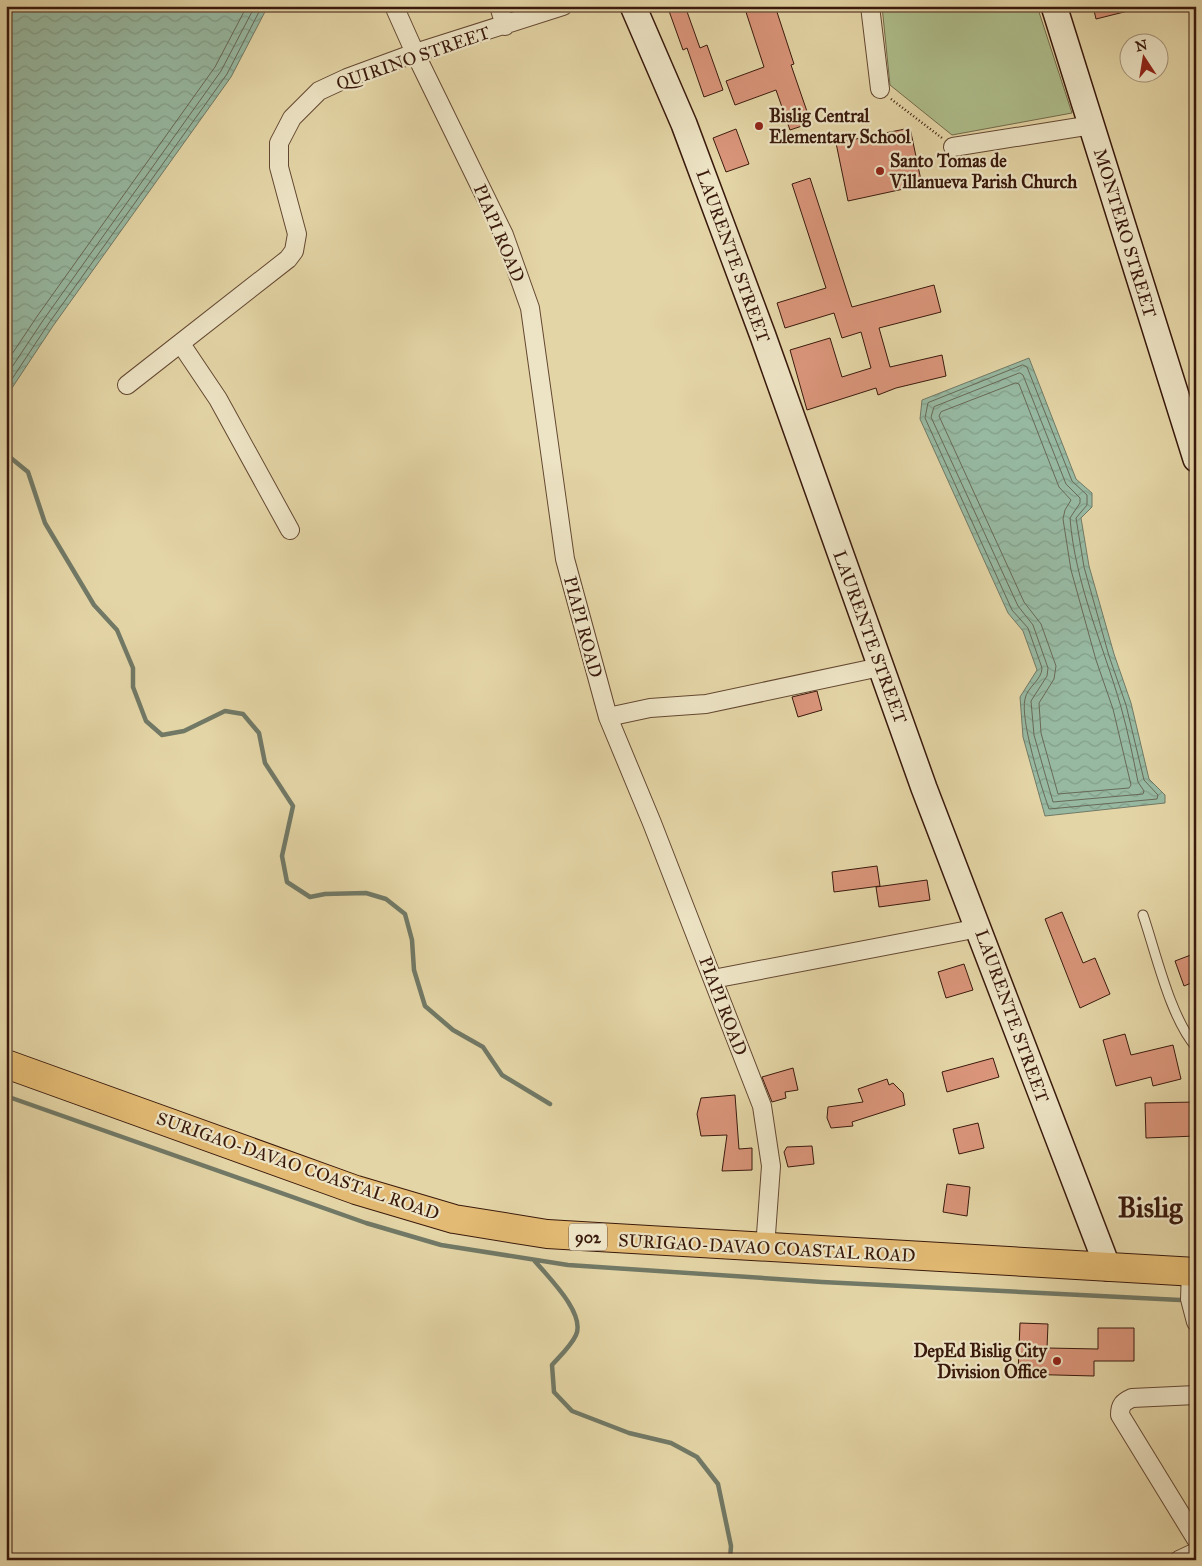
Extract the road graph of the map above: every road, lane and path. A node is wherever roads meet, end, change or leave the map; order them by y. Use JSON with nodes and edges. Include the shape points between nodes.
{"nodes":[{"id":1,"x":394,"y":6,"type":"edge"},
{"id":2,"x":499,"y":6,"type":"edge"},
{"id":3,"x":563,"y":6,"type":"edge"},
{"id":4,"x":633,"y":6,"type":"edge"},
{"id":5,"x":870,"y":6,"type":"edge"},
{"id":6,"x":1054,"y":6,"type":"edge"},
{"id":7,"x":505,"y":26,"type":"junction"},
{"id":8,"x":414,"y":53,"type":"junction"},
{"id":9,"x":880,"y":89,"type":"joint"},
{"id":10,"x":1092,"y":125,"type":"junction"},
{"id":11,"x":953,"y":147,"type":"joint"},
{"id":12,"x":181,"y":344,"type":"junction"},
{"id":13,"x":127,"y":385,"type":"dead end"},
{"id":14,"x":1196,"y":459,"type":"edge"},
{"id":15,"x":290,"y":530,"type":"dead end"},
{"id":16,"x":880,"y":667,"type":"junction"},
{"id":17,"x":608,"y":717,"type":"junction"},
{"id":18,"x":1143,"y":914,"type":"dead end"},
{"id":19,"x":980,"y":928,"type":"junction"},
{"id":20,"x":713,"y":979,"type":"junction"},
{"id":21,"x":1196,"y":1047,"type":"edge"},
{"id":22,"x":6,"y":1064,"type":"edge"},
{"id":23,"x":765,"y":1248,"type":"junction"},
{"id":24,"x":1108,"y":1268,"type":"junction"},
{"id":25,"x":1193,"y":1272,"type":"edge"},
{"id":26,"x":1196,"y":1322,"type":"edge"},
{"id":27,"x":1196,"y":1395,"type":"edge"},
{"id":28,"x":1196,"y":1539,"type":"edge"},
{"id":29,"x":1196,"y":1552,"type":"edge"},
{"id":30,"x":1179,"y":1560,"type":"edge"}],
"edges":[{"from":1,"to":8,"type":"street","name":"PIAPI ROAD"},
{"from":2,"to":7,"type":"street"},
{"from":3,"to":7,"type":"street","name":"QUIRINO STREET"},
{"from":4,"to":16,"type":"street","name":"LAURENTE STREET","via":[[684,124]]},
{"from":5,"to":9,"type":"street"},
{"from":6,"to":10,"type":"street","name":"MONTERO STREET"},
{"from":7,"to":8,"type":"street","name":"QUIRINO STREET"},
{"from":8,"to":12,"type":"street","name":"QUIRINO STREET","via":[[319,91],[292,118],[279,143],[278,167],[297,234],[294,250],[288,259]]},
{"from":8,"to":17,"type":"street","name":"PIAPI ROAD","via":[[504,235],[530,308],[565,560]]},
{"from":9,"to":11,"type":"path"},
{"from":10,"to":11,"type":"street"},
{"from":10,"to":14,"type":"street","name":"MONTERO STREET"},
{"from":12,"to":13,"type":"street","name":"QUIRINO STREET"},
{"from":12,"to":15,"type":"street","via":[[218,399]]},
{"from":16,"to":17,"type":"street","via":[[706,704],[650,708]]},
{"from":16,"to":19,"type":"street","name":"LAURENTE STREET"},
{"from":17,"to":20,"type":"street","name":"PIAPI ROAD"},
{"from":18,"to":21,"type":"lane","via":[[1172,1004],[1188,1038]]},
{"from":19,"to":20,"type":"street"},
{"from":19,"to":24,"type":"street","name":"LAURENTE STREET"},
{"from":20,"to":23,"type":"street","name":"PIAPI ROAD","via":[[762,1106],[768,1136],[771,1166]]},
{"from":22,"to":23,"type":"highway","name":"SURIGAO-DAVAO COASTAL ROAD","number":"902","via":[[356,1190],[454,1219],[547,1234]]},
{"from":23,"to":24,"type":"highway","name":"SURIGAO-DAVAO COASTAL ROAD","number":"902"},
{"from":24,"to":25,"type":"highway","name":"SURIGAO-DAVAO COASTAL ROAD","number":"902"},
{"from":25,"to":26,"type":"street","via":[[1190,1299]]},
{"from":27,"to":28,"type":"street","via":[[1132,1398],[1120,1407],[1120,1415]]},
{"from":29,"to":30,"type":"street"}]}
